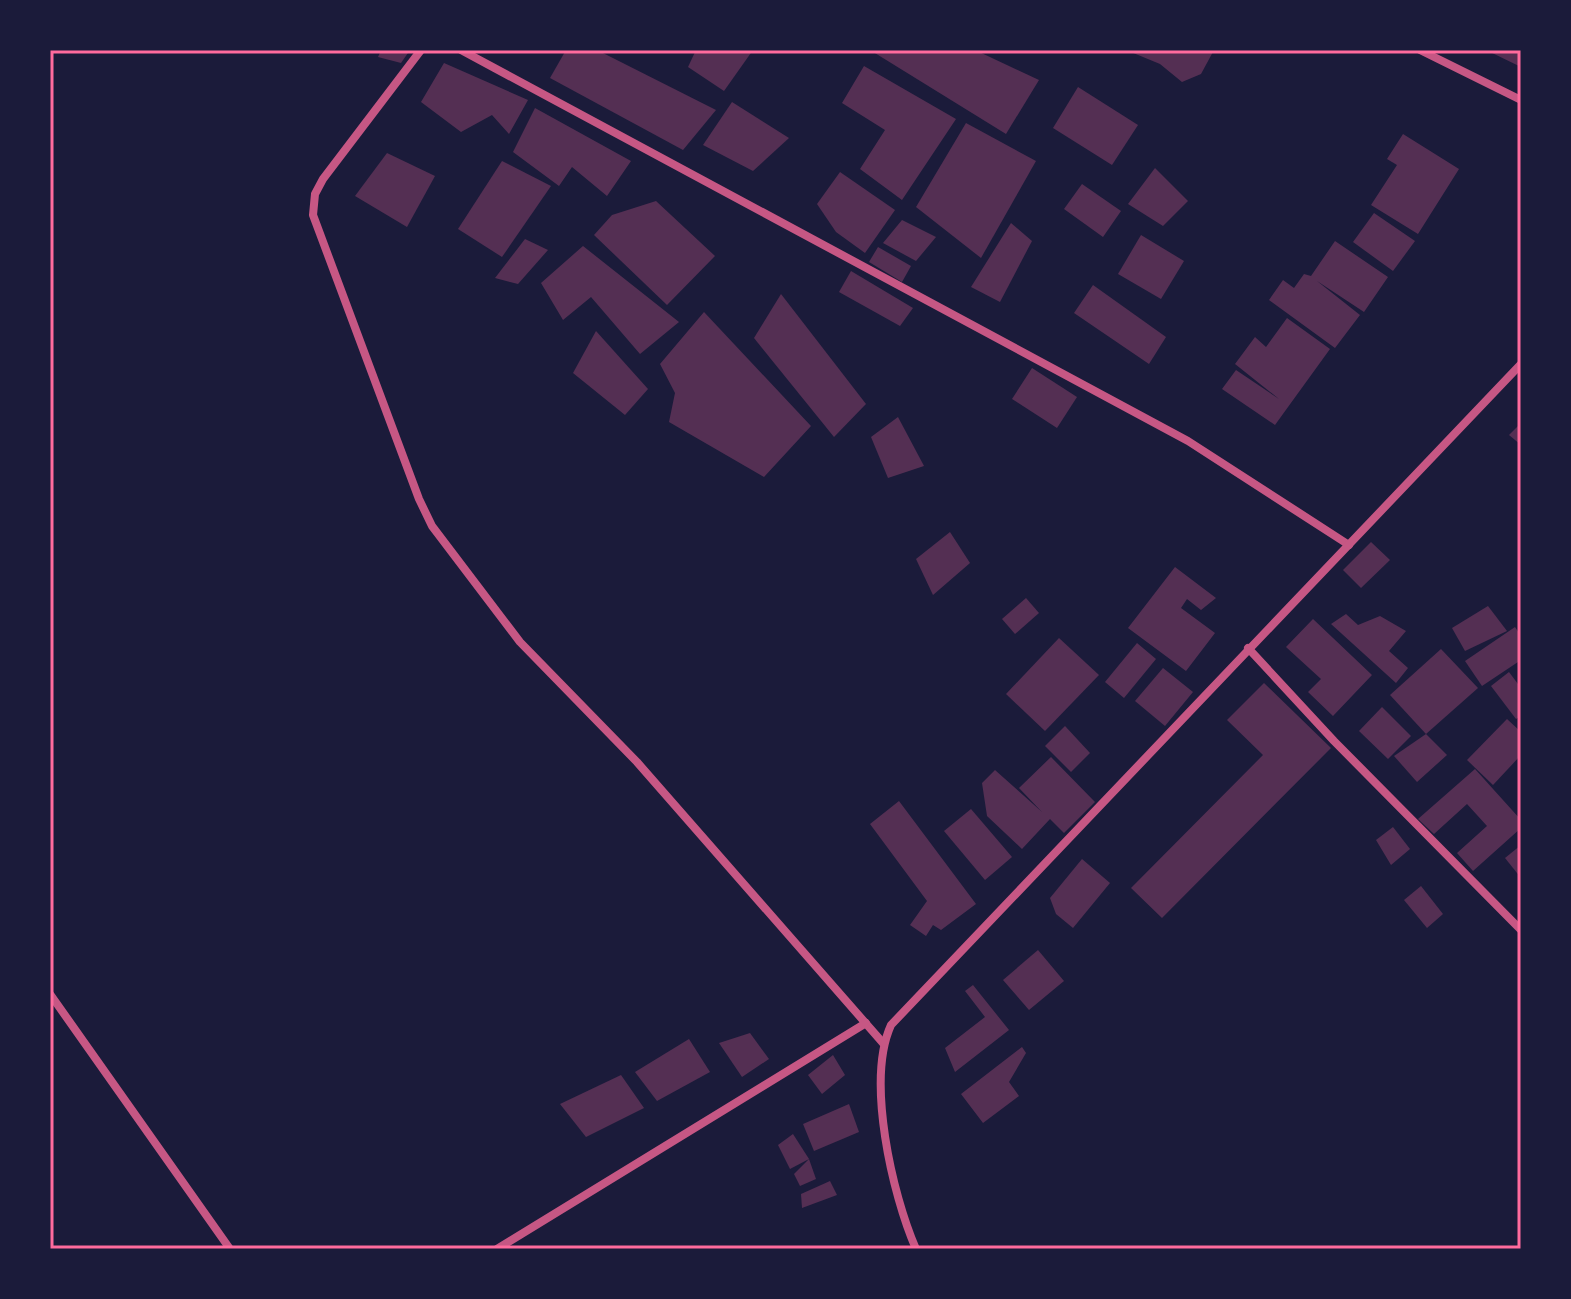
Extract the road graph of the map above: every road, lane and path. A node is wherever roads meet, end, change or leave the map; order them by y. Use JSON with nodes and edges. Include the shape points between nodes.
{"nodes":[{"id":1,"x":421,"y":50,"type":"edge"},
{"id":2,"x":461,"y":50,"type":"edge"},
{"id":3,"x":1420,"y":50,"type":"edge"},
{"id":4,"x":1521,"y":100,"type":"edge"},
{"id":5,"x":1521,"y":364,"type":"edge"},
{"id":6,"x":1349,"y":545,"type":"junction"},
{"id":7,"x":1248,"y":648,"type":"junction"},
{"id":8,"x":1521,"y":930,"type":"edge"},
{"id":9,"x":50,"y":994,"type":"edge"},
{"id":10,"x":866,"y":1023,"type":"junction"},
{"id":11,"x":883,"y":1043,"type":"junction"},
{"id":12,"x":230,"y":1249,"type":"edge"},
{"id":13,"x":497,"y":1249,"type":"edge"},
{"id":14,"x":916,"y":1249,"type":"edge"}],
"edges":[{"from":1,"to":10,"type":"street","via":[[323,179],[313,215],[419,499],[432,526],[520,642],[637,762]]},
{"from":2,"to":6,"type":"street","via":[[1188,441]]},
{"from":3,"to":4,"type":"street"},
{"from":5,"to":6,"type":"street"},
{"from":6,"to":7,"type":"street"},
{"from":7,"to":8,"type":"street"},
{"from":7,"to":11,"type":"street","via":[[914,998]]},
{"from":9,"to":12,"type":"street"},
{"from":10,"to":11,"type":"street"},
{"from":10,"to":13,"type":"street"},
{"from":11,"to":14,"type":"street","via":[[890,1164]]}]}
